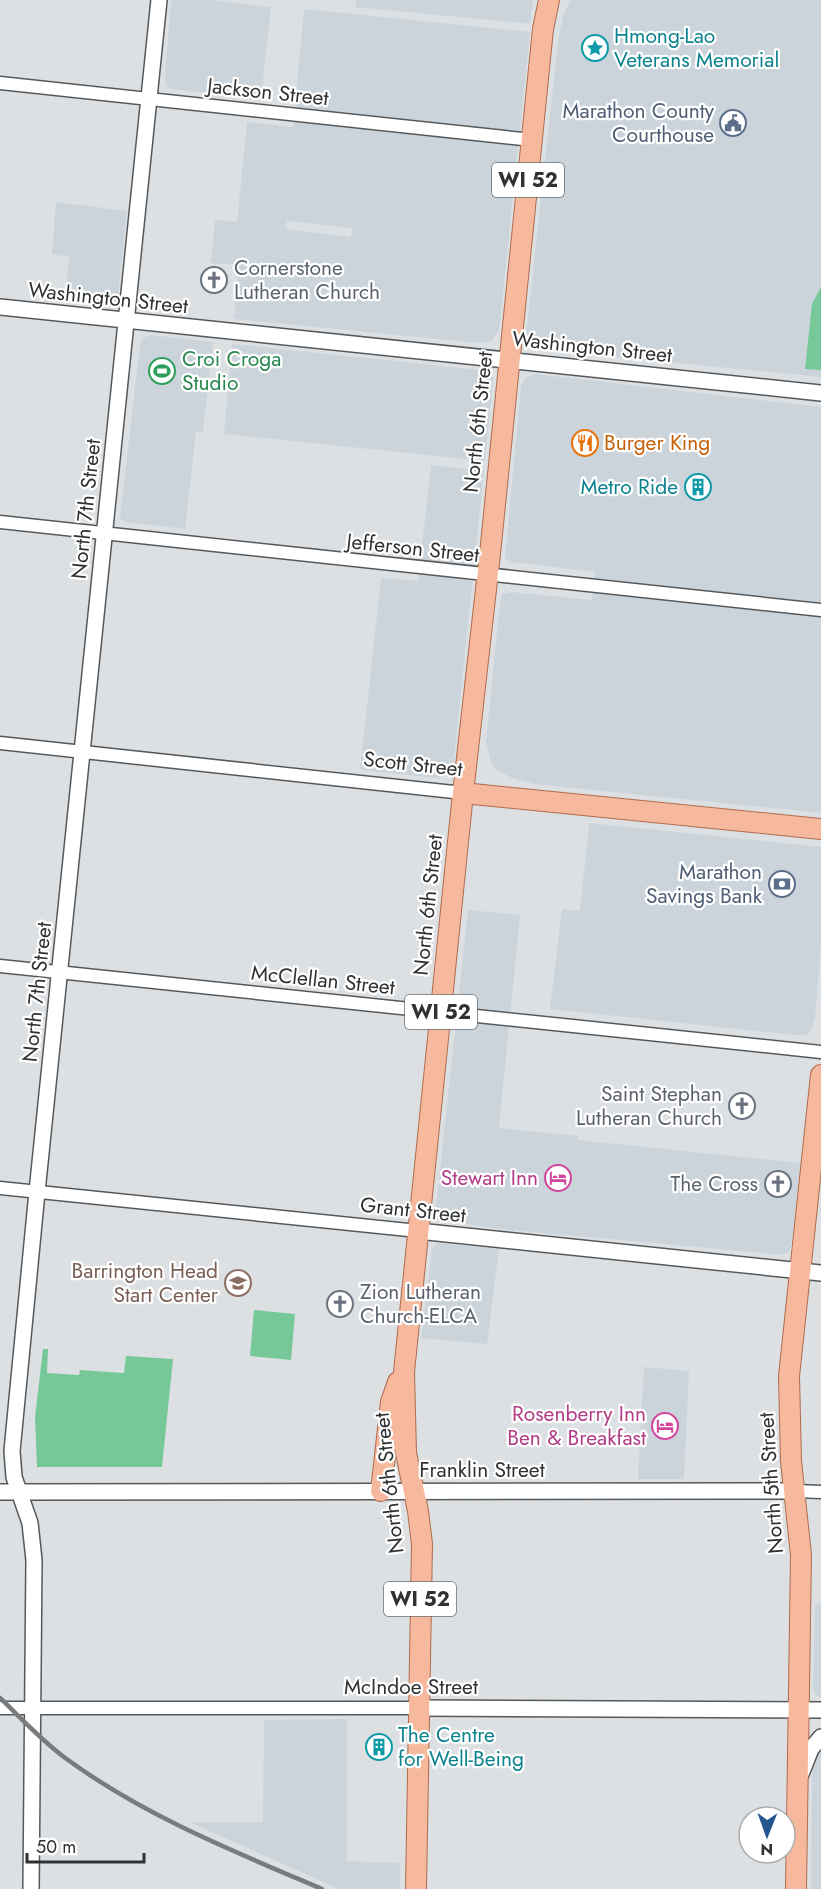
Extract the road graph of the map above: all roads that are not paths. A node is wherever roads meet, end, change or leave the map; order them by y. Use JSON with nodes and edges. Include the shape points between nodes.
{"nodes":[{"id":1,"x":159,"y":0,"type":"edge"},
{"id":2,"x":549,"y":0,"type":"edge"},
{"id":3,"x":0,"y":83,"type":"edge"},
{"id":4,"x":150,"y":99,"type":"junction"},
{"id":5,"x":532,"y":140,"type":"junction"},
{"id":6,"x":0,"y":308,"type":"edge"},
{"id":7,"x":126,"y":321,"type":"junction"},
{"id":8,"x":508,"y":360,"type":"junction"},
{"id":9,"x":821,"y":393,"type":"edge"},
{"id":10,"x":0,"y":522,"type":"edge"},
{"id":11,"x":105,"y":533,"type":"junction"},
{"id":12,"x":487,"y":576,"type":"junction"},
{"id":13,"x":821,"y":610,"type":"edge"},
{"id":14,"x":0,"y":744,"type":"edge"},
{"id":15,"x":83,"y":752,"type":"junction"},
{"id":16,"x":463,"y":793,"type":"junction"},
{"id":17,"x":821,"y":830,"type":"edge"},
{"id":18,"x":0,"y":966,"type":"edge"},
{"id":19,"x":60,"y":971,"type":"junction"},
{"id":20,"x":441,"y":1012,"type":"junction"},
{"id":21,"x":821,"y":1052,"type":"edge"},
{"id":22,"x":821,"y":1075,"type":"edge"},
{"id":23,"x":0,"y":1188,"type":"edge"},
{"id":24,"x":37,"y":1192,"type":"junction"},
{"id":25,"x":418,"y":1231,"type":"junction"},
{"id":26,"x":800,"y":1271,"type":"junction"},
{"id":27,"x":821,"y":1273,"type":"edge"},
{"id":28,"x":404,"y":1372,"type":"junction"},
{"id":29,"x":381,"y":1491,"type":"junction"},
{"id":30,"x":413,"y":1491,"type":"junction"},
{"id":31,"x":795,"y":1491,"type":"junction"},
{"id":32,"x":0,"y":1492,"type":"edge"},
{"id":33,"x":18,"y":1492,"type":"junction"},
{"id":34,"x":821,"y":1492,"type":"edge"},
{"id":35,"x":0,"y":1708,"type":"edge"},
{"id":36,"x":33,"y":1708,"type":"junction"},
{"id":37,"x":418,"y":1708,"type":"junction"},
{"id":38,"x":799,"y":1709,"type":"junction"},
{"id":39,"x":821,"y":1710,"type":"edge"},
{"id":40,"x":821,"y":1737,"type":"edge"},
{"id":41,"x":798,"y":1783,"type":"junction"},
{"id":42,"x":31,"y":1889,"type":"edge"},
{"id":43,"x":416,"y":1889,"type":"edge"},
{"id":44,"x":796,"y":1889,"type":"edge"}],
"edges":[{"from":1,"to":4,"type":"street","name":"North 7th Street"},
{"from":2,"to":5,"type":"main road","name":"North 6th Street","number":"WI 52"},
{"from":3,"to":4,"type":"street","name":"Jackson Street"},
{"from":4,"to":5,"type":"street","name":"Jackson Street"},
{"from":4,"to":7,"type":"street","name":"North 7th Street"},
{"from":5,"to":8,"type":"main road","name":"North 6th Street","number":"WI 52"},
{"from":6,"to":7,"type":"street","name":"Washington Street"},
{"from":7,"to":8,"type":"street","name":"Washington Street"},
{"from":7,"to":11,"type":"street","name":"North 7th Street"},
{"from":8,"to":9,"type":"street","name":"Washington Street"},
{"from":8,"to":12,"type":"main road","name":"North 6th Street","number":"WI 52"},
{"from":10,"to":11,"type":"street","name":"Jefferson Street"},
{"from":11,"to":12,"type":"street","name":"Jefferson Street"},
{"from":11,"to":15,"type":"street","name":"North 7th Street"},
{"from":12,"to":13,"type":"street","name":"Jefferson Street"},
{"from":12,"to":16,"type":"main road","name":"North 6th Street","number":"WI 52"},
{"from":14,"to":15,"type":"street","name":"Scott Street"},
{"from":15,"to":16,"type":"street","name":"Scott Street"},
{"from":15,"to":19,"type":"street","name":"North 7th Street"},
{"from":16,"to":17,"type":"main road","name":"Scott Street"},
{"from":16,"to":20,"type":"main road","name":"North 6th Street","number":"WI 52"},
{"from":18,"to":19,"type":"street","name":"McClellan Street"},
{"from":19,"to":20,"type":"street","name":"McClellan Street"},
{"from":19,"to":24,"type":"street","name":"North 7th Street"},
{"from":20,"to":21,"type":"street","name":"McClellan Street"},
{"from":20,"to":25,"type":"main road","name":"North 6th Street","number":"WI 52"},
{"from":22,"to":26,"type":"main road","name":"North 5th Street"},
{"from":23,"to":24,"type":"street","name":"Grant Street"},
{"from":24,"to":25,"type":"street","name":"Grant Street"},
{"from":24,"to":33,"type":"street","name":"North 7th Street","via":[[12,1451]]},
{"from":25,"to":26,"type":"street","name":"Grant Street"},
{"from":25,"to":28,"type":"main road","name":"North 6th Street","number":"WI 52"},
{"from":26,"to":27,"type":"street","name":"Grant Street"},
{"from":26,"to":31,"type":"main road","name":"North 5th Street","via":[[789,1386]]},
{"from":28,"to":29,"type":"main road","via":[[391,1402]]},
{"from":28,"to":30,"type":"main road","name":"North 6th Street","number":"WI 52","via":[[405,1437]]},
{"from":29,"to":30,"type":"street","name":"Franklin Street"},
{"from":29,"to":33,"type":"street","name":"Franklin Street"},
{"from":30,"to":31,"type":"street","name":"Franklin Street"},
{"from":30,"to":37,"type":"main road","name":"North 6th Street","number":"WI 52","via":[[422,1544]]},
{"from":31,"to":34,"type":"street","name":"Franklin Street"},
{"from":31,"to":38,"type":"main road","name":"North 5th Street","via":[[801,1555]]},
{"from":32,"to":33,"type":"street","name":"Franklin Street"},
{"from":33,"to":36,"type":"street","name":"North 7th Street","via":[[30,1522],[34,1560]]},
{"from":35,"to":36,"type":"street","name":"McIndoe Street"},
{"from":36,"to":37,"type":"street","name":"McIndoe Street"},
{"from":36,"to":42,"type":"street","name":"North 7th Street"},
{"from":37,"to":38,"type":"street","name":"McIndoe Street"},
{"from":37,"to":43,"type":"main road","name":"North 6th Street","number":"WI 52"},
{"from":38,"to":39,"type":"street","name":"McIndoe Street"},
{"from":38,"to":41,"type":"main road","name":"North 5th Street"},
{"from":40,"to":41,"type":"street","via":[[811,1749]]},
{"from":41,"to":44,"type":"main road","name":"North 5th Street"}]}
